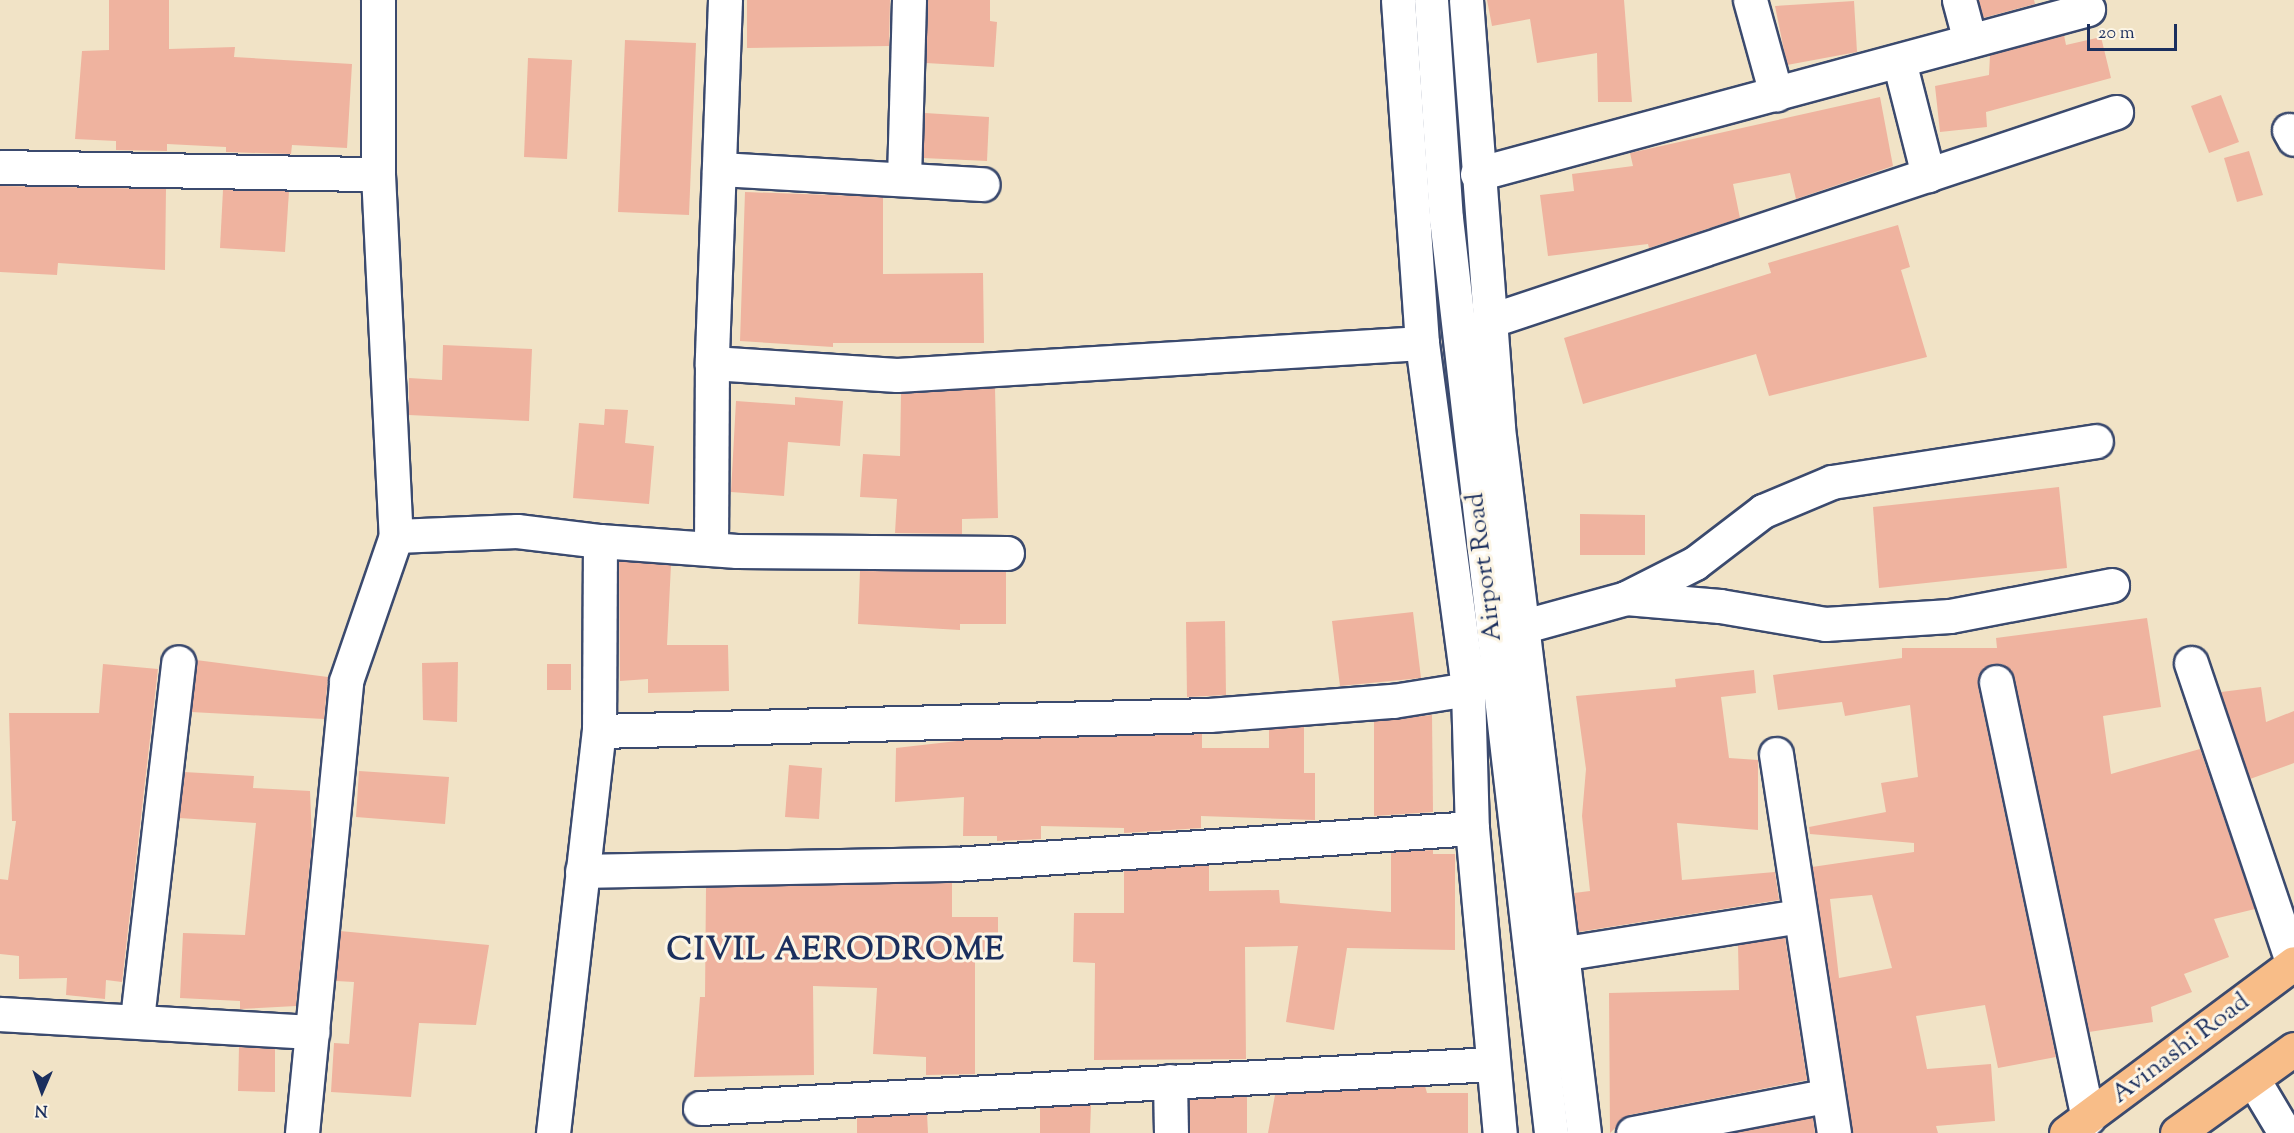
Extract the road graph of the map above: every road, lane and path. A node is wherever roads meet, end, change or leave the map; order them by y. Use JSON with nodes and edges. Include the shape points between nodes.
{"nodes":[{"id":1,"x":378,"y":0,"type":"edge"},
{"id":2,"x":725,"y":0,"type":"edge"},
{"id":3,"x":909,"y":0,"type":"edge"},
{"id":4,"x":1398,"y":0,"type":"edge"},
{"id":5,"x":1431,"y":0,"type":"edge"},
{"id":6,"x":1466,"y":0,"type":"edge"},
{"id":7,"x":1750,"y":0,"type":"edge"},
{"id":8,"x":1959,"y":0,"type":"edge"},
{"id":9,"x":2088,"y":9,"type":"dead end"},
{"id":10,"x":1970,"y":41,"type":"junction"},
{"id":11,"x":1899,"y":61,"type":"junction"},
{"id":12,"x":1776,"y":93,"type":"junction"},
{"id":13,"x":2116,"y":112,"type":"dead end"},
{"id":14,"x":0,"y":167,"type":"edge"},
{"id":15,"x":719,"y":169,"type":"junction"},
{"id":16,"x":378,"y":174,"type":"junction"},
{"id":17,"x":1477,"y":174,"type":"junction"},
{"id":18,"x":1928,"y":175,"type":"junction"},
{"id":19,"x":904,"y":179,"type":"junction"},
{"id":20,"x":983,"y":184,"type":"dead end"},
{"id":21,"x":1489,"y":321,"type":"junction"},
{"id":22,"x":1422,"y":343,"type":"junction"},
{"id":23,"x":712,"y":363,"type":"junction"},
{"id":24,"x":2096,"y":441,"type":"dead end"},
{"id":25,"x":396,"y":536,"type":"junction"},
{"id":26,"x":600,"y":541,"type":"junction"},
{"id":27,"x":711,"y":549,"type":"junction"},
{"id":28,"x":1006,"y":553,"type":"dead end"},
{"id":29,"x":2112,"y":585,"type":"dead end"},
{"id":30,"x":1626,"y":598,"type":"junction"},
{"id":31,"x":1521,"y":627,"type":"junction"},
{"id":32,"x":177,"y":662,"type":"dead end"},
{"id":33,"x":2191,"y":663,"type":"dead end"},
{"id":34,"x":1995,"y":682,"type":"dead end"},
{"id":35,"x":1468,"y":689,"type":"junction"},
{"id":36,"x":599,"y":731,"type":"junction"},
{"id":37,"x":1776,"y":754,"type":"dead end"},
{"id":38,"x":1472,"y":828,"type":"junction"},
{"id":39,"x":582,"y":871,"type":"junction"},
{"id":40,"x":1800,"y":916,"type":"junction"},
{"id":41,"x":1560,"y":954,"type":"junction"},
{"id":42,"x":2293,"y":963,"type":"edge"},
{"id":43,"x":0,"y":1014,"type":"edge"},
{"id":44,"x":137,"y":1019,"type":"junction"},
{"id":45,"x":312,"y":1032,"type":"junction"},
{"id":46,"x":2294,"y":1049,"type":"edge"},
{"id":47,"x":1492,"y":1064,"type":"junction"},
{"id":48,"x":2254,"y":1081,"type":"junction"},
{"id":49,"x":1170,"y":1082,"type":"junction"},
{"id":50,"x":1825,"y":1096,"type":"junction"},
{"id":51,"x":700,"y":1108,"type":"dead end"},
{"id":52,"x":2077,"y":1125,"type":"edge"},
{"id":53,"x":2282,"y":1129,"type":"edge"},
{"id":54,"x":302,"y":1133,"type":"edge"},
{"id":55,"x":553,"y":1133,"type":"edge"},
{"id":56,"x":1172,"y":1133,"type":"edge"},
{"id":57,"x":1500,"y":1133,"type":"edge"},
{"id":58,"x":1551,"y":1133,"type":"edge"},
{"id":59,"x":1584,"y":1133,"type":"edge"},
{"id":60,"x":1633,"y":1133,"type":"edge"},
{"id":61,"x":1834,"y":1133,"type":"edge"},
{"id":62,"x":2176,"y":1133,"type":"edge"}],
"edges":[{"from":1,"to":16,"type":"street"},
{"from":2,"to":15,"type":"street"},
{"from":3,"to":19,"type":"street"},
{"from":4,"to":22,"type":"street","name":"Airport Road"},
{"from":5,"to":58,"type":"street","name":"Airport Road","via":[[1449,241]]},
{"from":6,"to":17,"type":"street"},
{"from":7,"to":12,"type":"street"},
{"from":8,"to":10,"type":"street"},
{"from":9,"to":10,"type":"street"},
{"from":10,"to":11,"type":"street"},
{"from":11,"to":12,"type":"street"},
{"from":11,"to":18,"type":"street"},
{"from":12,"to":17,"type":"street"},
{"from":13,"to":18,"type":"street"},
{"from":14,"to":16,"type":"street"},
{"from":15,"to":19,"type":"street"},
{"from":15,"to":23,"type":"street"},
{"from":16,"to":25,"type":"street"},
{"from":17,"to":21,"type":"street"},
{"from":18,"to":21,"type":"street"},
{"from":19,"to":20,"type":"street"},
{"from":21,"to":31,"type":"street"},
{"from":22,"to":23,"type":"street","via":[[897,375]]},
{"from":22,"to":35,"type":"street","name":"Airport Road"},
{"from":23,"to":27,"type":"street"},
{"from":24,"to":30,"type":"street","via":[[1832,482],[1763,511],[1695,563]]},
{"from":25,"to":26,"type":"street","via":[[517,531]]},
{"from":25,"to":45,"type":"street","via":[[346,681]]},
{"from":26,"to":27,"type":"street"},
{"from":26,"to":36,"type":"street"},
{"from":27,"to":28,"type":"street"},
{"from":29,"to":30,"type":"street","via":[[1950,616],[1825,624],[1720,606]]},
{"from":30,"to":31,"type":"street"},
{"from":31,"to":41,"type":"street"},
{"from":32,"to":44,"type":"street"},
{"from":33,"to":42,"type":"street"},
{"from":34,"to":52,"type":"street"},
{"from":35,"to":36,"type":"street","via":[[1393,701],[1209,716]]},
{"from":35,"to":38,"type":"street","name":"Airport Road"},
{"from":36,"to":39,"type":"street"},
{"from":37,"to":40,"type":"street"},
{"from":38,"to":39,"type":"street","via":[[955,864]]},
{"from":38,"to":47,"type":"street","name":"Airport Road"},
{"from":39,"to":55,"type":"street"},
{"from":40,"to":41,"type":"street"},
{"from":40,"to":50,"type":"street"},
{"from":41,"to":59,"type":"street"},
{"from":42,"to":52,"type":"main road","name":"Avinashi Road"},
{"from":43,"to":44,"type":"street"},
{"from":44,"to":45,"type":"street"},
{"from":45,"to":54,"type":"street"},
{"from":46,"to":48,"type":"main road"},
{"from":47,"to":49,"type":"street"},
{"from":47,"to":57,"type":"street","name":"Airport Road"},
{"from":48,"to":53,"type":"street"},
{"from":48,"to":62,"type":"main road"},
{"from":49,"to":51,"type":"street"},
{"from":49,"to":56,"type":"street"},
{"from":50,"to":60,"type":"street"},
{"from":50,"to":61,"type":"street"}]}
